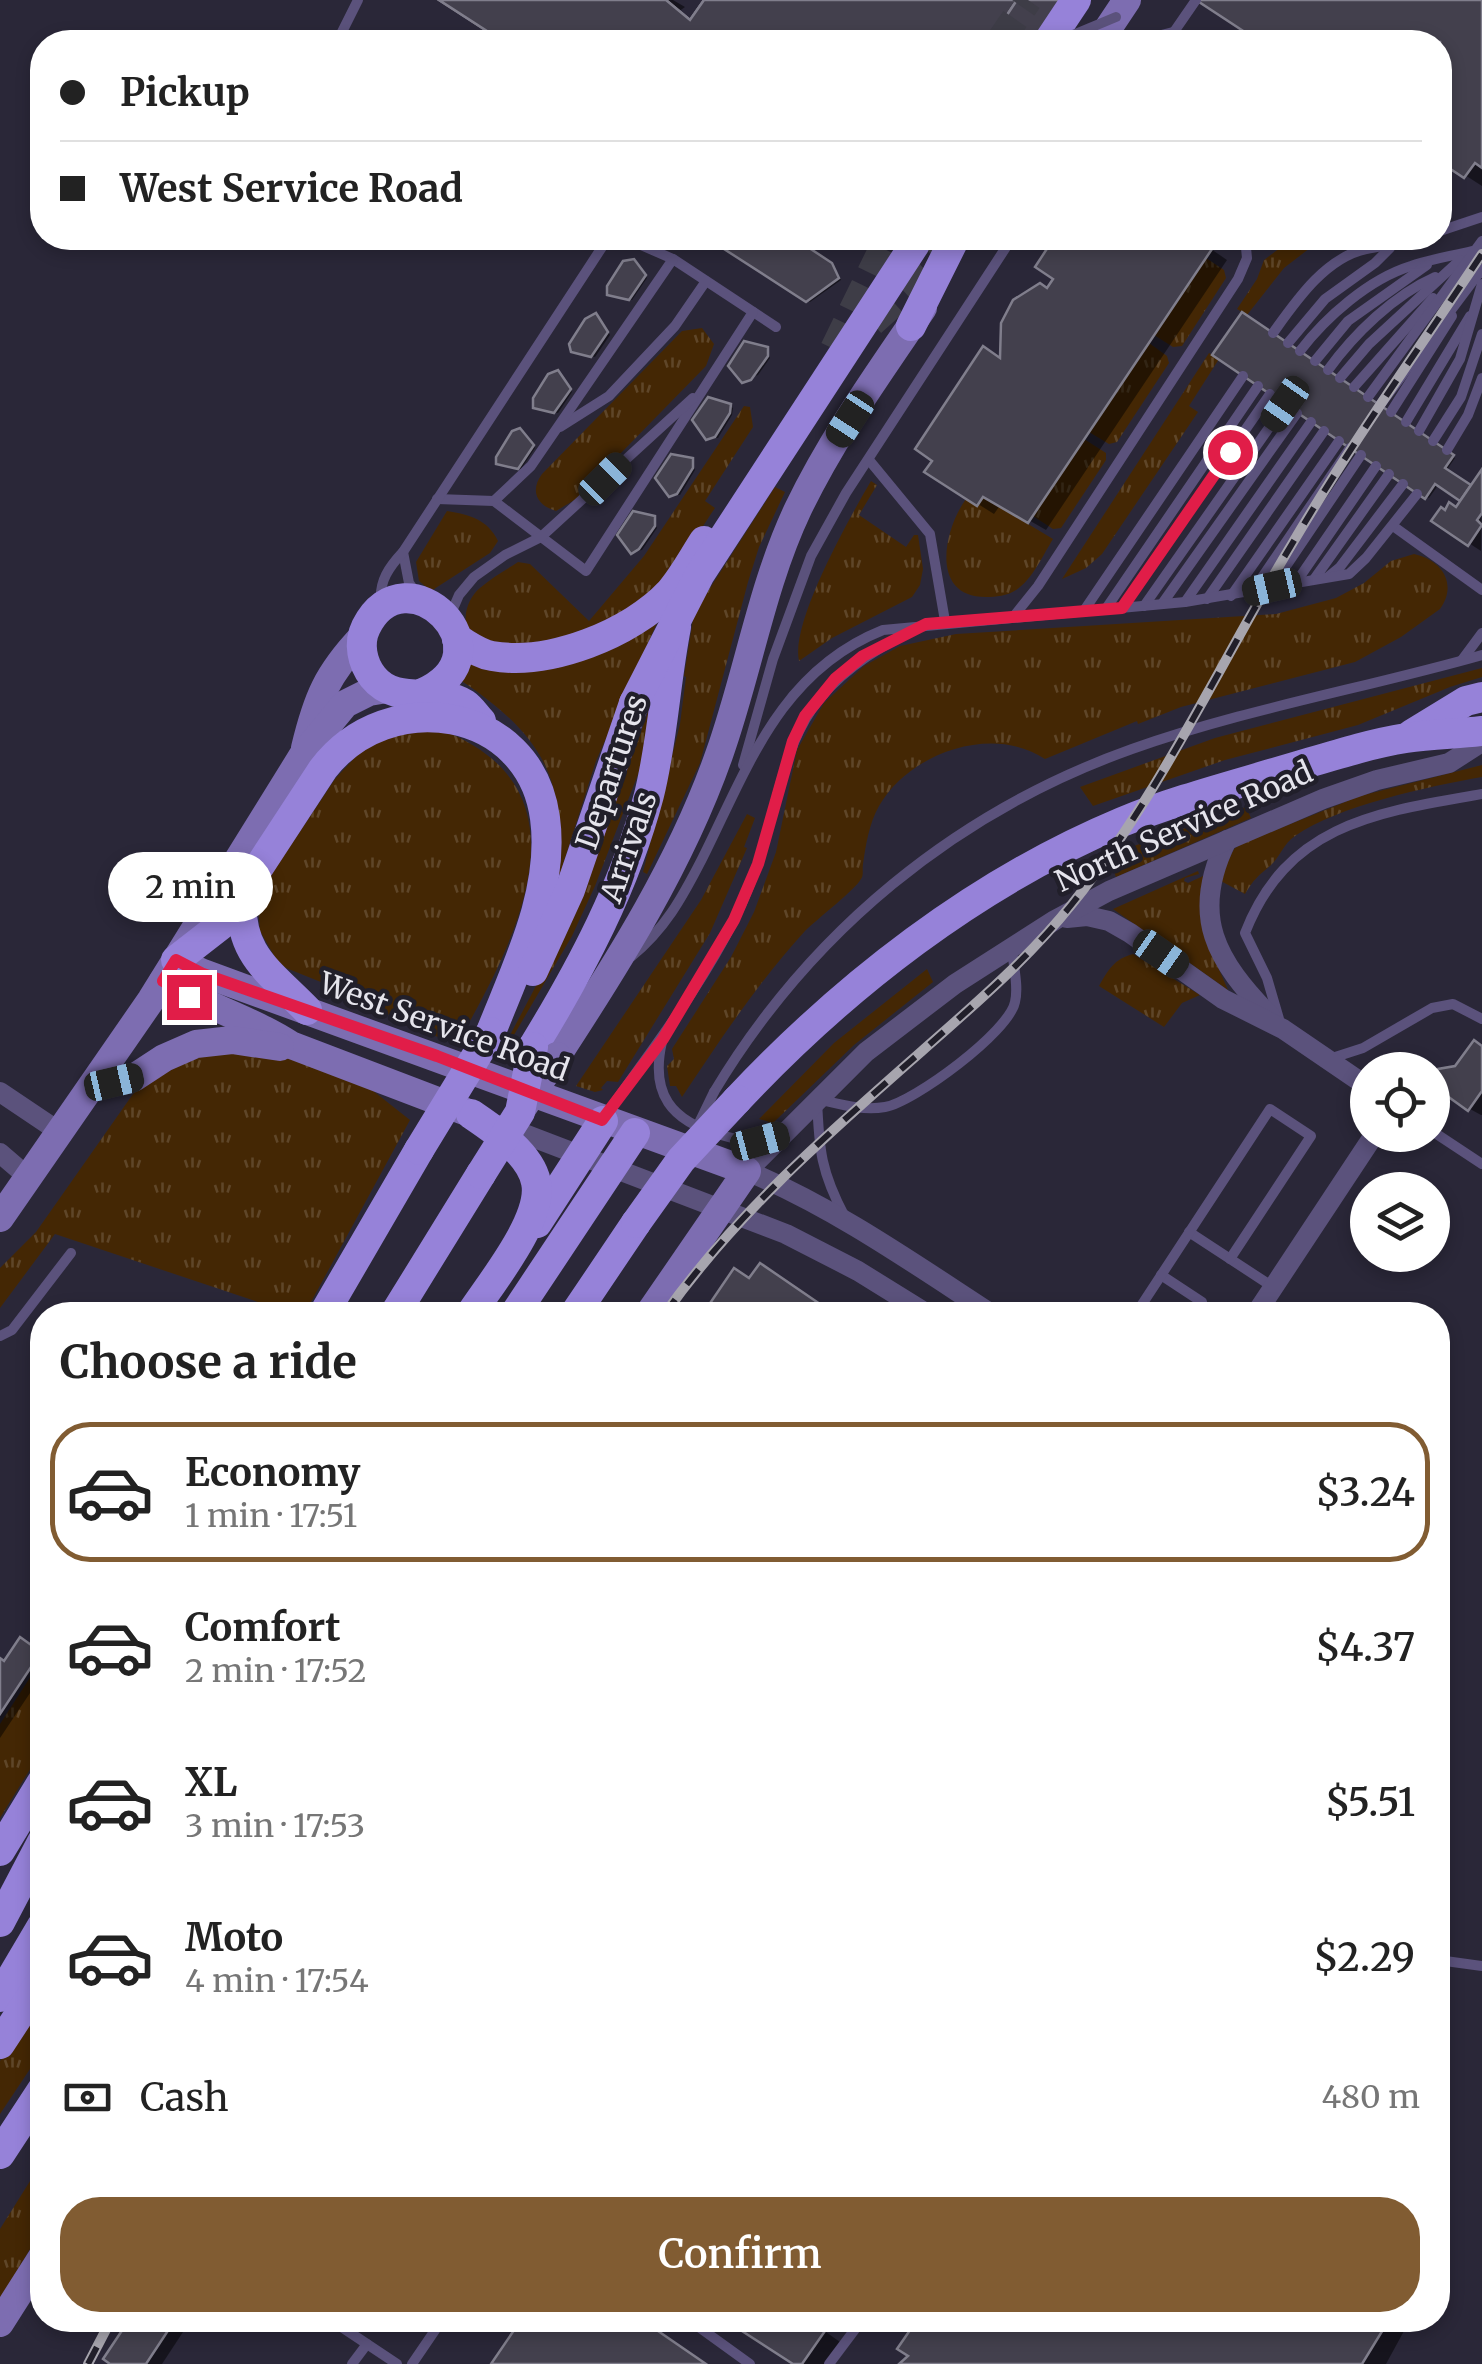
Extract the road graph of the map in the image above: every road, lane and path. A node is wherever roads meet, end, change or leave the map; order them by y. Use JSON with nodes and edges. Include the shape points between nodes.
{"nodes":[{"id":1,"x":358,"y":0,"type":"edge"},
{"id":2,"x":1076,"y":0,"type":"edge"},
{"id":3,"x":1196,"y":0,"type":"edge"},
{"id":4,"x":1122,"y":8,"type":"edge"},
{"id":5,"x":343,"y":30,"type":"edge"},
{"id":6,"x":1056,"y":30,"type":"edge"},
{"id":7,"x":1079,"y":30,"type":"edge"},
{"id":8,"x":1108,"y":30,"type":"edge"},
{"id":9,"x":1180,"y":30,"type":"edge"},
{"id":10,"x":1482,"y":218,"type":"edge"},
{"id":11,"x":1452,"y":227,"type":"edge"},
{"id":12,"x":1482,"y":241,"type":"edge"},
{"id":13,"x":600,"y":250,"type":"edge"},
{"id":14,"x":652,"y":250,"type":"edge"},
{"id":15,"x":911,"y":250,"type":"edge"},
{"id":16,"x":948,"y":250,"type":"edge"},
{"id":17,"x":964,"y":250,"type":"edge"},
{"id":18,"x":1004,"y":250,"type":"edge"},
{"id":19,"x":1246,"y":250,"type":"edge"},
{"id":20,"x":1362,"y":250,"type":"edge"},
{"id":21,"x":1387,"y":250,"type":"edge"},
{"id":22,"x":1472,"y":251,"type":"junction"},
{"id":23,"x":673,"y":259,"type":"junction"},
{"id":24,"x":1430,"y":263,"type":"junction"},
{"id":25,"x":1482,"y":270,"type":"edge"},
{"id":26,"x":1444,"y":280,"type":"junction"},
{"id":27,"x":706,"y":282,"type":"junction"},
{"id":28,"x":1482,"y":284,"type":"edge"},
{"id":29,"x":1458,"y":302,"type":"junction"},
{"id":30,"x":1476,"y":307,"type":"junction"},
{"id":31,"x":753,"y":312,"type":"junction"},
{"id":32,"x":911,"y":326,"type":"junction"},
{"id":33,"x":776,"y":327,"type":"dead end"},
{"id":34,"x":1273,"y":333,"type":"dead end"},
{"id":35,"x":1482,"y":334,"type":"edge"},
{"id":36,"x":1288,"y":343,"type":"dead end"},
{"id":37,"x":1300,"y":351,"type":"dead end"},
{"id":38,"x":1315,"y":361,"type":"dead end"},
{"id":39,"x":1328,"y":370,"type":"dead end"},
{"id":40,"x":1243,"y":376,"type":"dead end"},
{"id":41,"x":1340,"y":378,"type":"dead end"},
{"id":42,"x":1482,"y":378,"type":"edge"},
{"id":43,"x":1258,"y":386,"type":"dead end"},
{"id":44,"x":1354,"y":388,"type":"dead end"},
{"id":45,"x":702,"y":390,"type":"junction"},
{"id":46,"x":1270,"y":394,"type":"dead end"},
{"id":47,"x":1368,"y":397,"type":"dead end"},
{"id":48,"x":1285,"y":404,"type":"dead end"},
{"id":49,"x":1380,"y":405,"type":"dead end"},
{"id":50,"x":1478,"y":405,"type":"edge"},
{"id":51,"x":1391,"y":412,"type":"dead end"},
{"id":52,"x":1297,"y":413,"type":"dead end"},
{"id":53,"x":1311,"y":422,"type":"dead end"},
{"id":54,"x":1406,"y":422,"type":"dead end"},
{"id":55,"x":555,"y":430,"type":"junction"},
{"id":56,"x":1324,"y":430,"type":"dead end"},
{"id":57,"x":1419,"y":431,"type":"dead end"},
{"id":58,"x":1339,"y":440,"type":"dead end"},
{"id":59,"x":1433,"y":440,"type":"dead end"},
{"id":60,"x":1350,"y":448,"type":"dead end"},
{"id":61,"x":1446,"y":450,"type":"dead end"},
{"id":62,"x":1361,"y":455,"type":"dead end"},
{"id":63,"x":868,"y":460,"type":"junction"},
{"id":64,"x":1376,"y":466,"type":"dead end"},
{"id":65,"x":1389,"y":474,"type":"dead end"},
{"id":66,"x":1403,"y":484,"type":"dead end"},
{"id":67,"x":1418,"y":494,"type":"dead end"},
{"id":68,"x":438,"y":499,"type":"junction"},
{"id":69,"x":494,"y":502,"type":"junction"},
{"id":70,"x":1394,"y":526,"type":"junction"},
{"id":71,"x":541,"y":537,"type":"junction"},
{"id":72,"x":403,"y":552,"type":"junction"},
{"id":73,"x":1329,"y":576,"type":"junction"},
{"id":74,"x":1315,"y":578,"type":"junction"},
{"id":75,"x":1297,"y":582,"type":"junction"},
{"id":76,"x":1272,"y":587,"type":"junction"},
{"id":77,"x":1482,"y":590,"type":"edge"},
{"id":78,"x":1252,"y":592,"type":"junction"},
{"id":79,"x":1230,"y":596,"type":"junction"},
{"id":80,"x":1206,"y":600,"type":"junction"},
{"id":81,"x":1184,"y":602,"type":"junction"},
{"id":82,"x":1162,"y":604,"type":"junction"},
{"id":83,"x":1144,"y":606,"type":"junction"},
{"id":84,"x":382,"y":608,"type":"junction"},
{"id":85,"x":1122,"y":608,"type":"junction"},
{"id":86,"x":1105,"y":610,"type":"junction"},
{"id":87,"x":1083,"y":612,"type":"junction"},
{"id":88,"x":1013,"y":618,"type":"junction"},
{"id":89,"x":444,"y":620,"type":"junction"},
{"id":90,"x":945,"y":622,"type":"junction"},
{"id":91,"x":926,"y":624,"type":"junction"},
{"id":92,"x":1482,"y":632,"type":"edge"},
{"id":93,"x":363,"y":636,"type":"junction"},
{"id":94,"x":1482,"y":655,"type":"edge"},
{"id":95,"x":1461,"y":661,"type":"junction"},
{"id":96,"x":387,"y":690,"type":"junction"},
{"id":97,"x":423,"y":693,"type":"junction"},
{"id":98,"x":1482,"y":697,"type":"edge"},
{"id":99,"x":1482,"y":731,"type":"edge"},
{"id":100,"x":496,"y":738,"type":"junction"},
{"id":101,"x":1405,"y":738,"type":"junction"},
{"id":102,"x":1482,"y":742,"type":"edge"},
{"id":103,"x":303,"y":755,"type":"junction"},
{"id":104,"x":738,"y":785,"type":"junction"},
{"id":105,"x":1482,"y":794,"type":"edge"},
{"id":106,"x":1227,"y":840,"type":"junction"},
{"id":107,"x":242,"y":893,"type":"junction"},
{"id":108,"x":1055,"y":920,"type":"junction"},
{"id":109,"x":1012,"y":948,"type":"junction"},
{"id":110,"x":170,"y":971,"type":"junction"},
{"id":111,"x":610,"y":974,"type":"junction"},
{"id":112,"x":307,"y":1010,"type":"junction"},
{"id":113,"x":1482,"y":1019,"type":"edge"},
{"id":114,"x":1282,"y":1029,"type":"junction"},
{"id":115,"x":491,"y":1032,"type":"junction"},
{"id":116,"x":663,"y":1039,"type":"junction"},
{"id":117,"x":292,"y":1045,"type":"junction"},
{"id":118,"x":545,"y":1052,"type":"junction"},
{"id":119,"x":1328,"y":1060,"type":"junction"},
{"id":120,"x":1350,"y":1075,"type":"edge"},
{"id":121,"x":92,"y":1088,"type":"junction"},
{"id":122,"x":0,"y":1092,"type":"edge"},
{"id":123,"x":725,"y":1096,"type":"junction"},
{"id":124,"x":817,"y":1099,"type":"junction"},
{"id":125,"x":471,"y":1114,"type":"junction"},
{"id":126,"x":602,"y":1120,"type":"junction"},
{"id":127,"x":61,"y":1133,"type":"junction"},
{"id":128,"x":636,"y":1133,"type":"junction"},
{"id":129,"x":781,"y":1136,"type":"junction"},
{"id":130,"x":1450,"y":1143,"type":"edge"},
{"id":131,"x":1363,"y":1152,"type":"edge"},
{"id":132,"x":0,"y":1153,"type":"edge"},
{"id":133,"x":580,"y":1156,"type":"junction"},
{"id":134,"x":1482,"y":1164,"type":"edge"},
{"id":135,"x":612,"y":1168,"type":"junction"},
{"id":136,"x":747,"y":1172,"type":"junction"},
{"id":137,"x":29,"y":1178,"type":"junction"},
{"id":138,"x":719,"y":1208,"type":"junction"},
{"id":139,"x":0,"y":1218,"type":"edge"},
{"id":140,"x":848,"y":1221,"type":"junction"},
{"id":141,"x":1189,"y":1232,"type":"junction"},
{"id":142,"x":517,"y":1243,"type":"junction"},
{"id":143,"x":71,"y":1254,"type":"dead end"},
{"id":144,"x":1230,"y":1259,"type":"junction"},
{"id":145,"x":1161,"y":1275,"type":"junction"},
{"id":146,"x":1273,"y":1288,"type":"junction"},
{"id":147,"x":34,"y":1302,"type":"edge"},
{"id":148,"x":330,"y":1302,"type":"edge"},
{"id":149,"x":402,"y":1302,"type":"edge"},
{"id":150,"x":478,"y":1302,"type":"edge"},
{"id":151,"x":523,"y":1302,"type":"edge"},
{"id":152,"x":583,"y":1302,"type":"edge"},
{"id":153,"x":657,"y":1302,"type":"edge"},
{"id":154,"x":907,"y":1302,"type":"edge"},
{"id":155,"x":973,"y":1302,"type":"edge"},
{"id":156,"x":1143,"y":1302,"type":"edge"},
{"id":157,"x":1202,"y":1302,"type":"edge"},
{"id":158,"x":1264,"y":1302,"type":"edge"},
{"id":159,"x":30,"y":1307,"type":"edge"},
{"id":160,"x":0,"y":1336,"type":"edge"},
{"id":161,"x":30,"y":1802,"type":"edge"},
{"id":162,"x":0,"y":1851,"type":"edge"},
{"id":163,"x":30,"y":1865,"type":"edge"},
{"id":164,"x":0,"y":1922,"type":"edge"},
{"id":165,"x":30,"y":1946,"type":"edge"},
{"id":166,"x":1450,"y":1962,"type":"edge"},
{"id":167,"x":1482,"y":1966,"type":"edge"},
{"id":168,"x":0,"y":1997,"type":"edge"},
{"id":169,"x":30,"y":1998,"type":"edge"},
{"id":170,"x":0,"y":2044,"type":"edge"},
{"id":171,"x":30,"y":2108,"type":"edge"},
{"id":172,"x":0,"y":2154,"type":"edge"},
{"id":173,"x":30,"y":2276,"type":"edge"},
{"id":174,"x":0,"y":2324,"type":"edge"},
{"id":175,"x":349,"y":2332,"type":"edge"},
{"id":176,"x":434,"y":2332,"type":"edge"},
{"id":177,"x":706,"y":2332,"type":"edge"},
{"id":178,"x":850,"y":2332,"type":"edge"},
{"id":179,"x":367,"y":2344,"type":"junction"},
{"id":180,"x":352,"y":2364,"type":"edge"},
{"id":181,"x":398,"y":2364,"type":"edge"},
{"id":182,"x":412,"y":2364,"type":"edge"},
{"id":183,"x":750,"y":2364,"type":"edge"},
{"id":184,"x":830,"y":2364,"type":"edge"}],
"edges":[{"from":1,"to":5,"type":"lane"},
{"from":2,"to":6,"type":"main road"},
{"from":3,"to":9,"type":"lane"},
{"from":4,"to":7,"type":"lane","bridge":true},
{"from":4,"to":8,"type":"street"},
{"from":10,"to":11,"type":"lane"},
{"from":12,"to":22,"type":"lane"},
{"from":13,"to":68,"type":"lane"},
{"from":14,"to":23,"type":"lane"},
{"from":15,"to":115,"type":"main road","name":"Departures","bridge":true,"via":[[700,574],[634,703],[564,905],[514,1004]]},
{"from":16,"to":32,"type":"main road","bridge":true},
{"from":17,"to":32,"type":"street","bridge":true},
{"from":18,"to":63,"type":"lane"},
{"from":19,"to":88,"type":"lane","via":[[1238,279]]},
{"from":20,"to":34,"type":"lane","via":[[1302,294]]},
{"from":21,"to":36,"type":"lane","via":[[1324,300]]},
{"from":22,"to":24,"type":"lane"},
{"from":22,"to":26,"type":"lane"},
{"from":23,"to":27,"type":"lane"},
{"from":23,"to":55,"type":"lane"},
{"from":24,"to":37,"type":"lane","via":[[1412,266],[1350,301]]},
{"from":24,"to":38,"type":"lane","via":[[1348,322]]},
{"from":25,"to":29,"type":"lane"},
{"from":26,"to":39,"type":"lane","via":[[1421,283],[1369,324]]},
{"from":26,"to":41,"type":"lane"},
{"from":26,"to":44,"type":"lane"},
{"from":26,"to":47,"type":"lane"},
{"from":27,"to":31,"type":"lane"},
{"from":27,"to":55,"type":"lane","via":[[610,396]]},
{"from":28,"to":30,"type":"lane"},
{"from":29,"to":49,"type":"lane"},
{"from":29,"to":51,"type":"lane"},
{"from":30,"to":54,"type":"lane"},
{"from":30,"to":57,"type":"lane","via":[[1460,359]]},
{"from":31,"to":33,"type":"lane"},
{"from":31,"to":45,"type":"lane"},
{"from":32,"to":111,"type":"street","via":[[797,511],[706,789]]},
{"from":35,"to":59,"type":"lane","via":[[1461,398]]},
{"from":40,"to":87,"type":"lane"},
{"from":42,"to":50,"type":"lane"},
{"from":43,"to":86,"type":"lane"},
{"from":45,"to":71,"type":"lane"},
{"from":45,"to":71,"type":"lane","via":[[586,571]]},
{"from":46,"to":85,"type":"lane"},
{"from":48,"to":83,"type":"lane"},
{"from":50,"to":61,"type":"lane"},
{"from":52,"to":82,"type":"lane"},
{"from":53,"to":81,"type":"lane"},
{"from":55,"to":69,"type":"lane"},
{"from":56,"to":80,"type":"lane"},
{"from":58,"to":79,"type":"lane"},
{"from":60,"to":78,"type":"lane"},
{"from":62,"to":76,"type":"lane"},
{"from":63,"to":90,"type":"lane","via":[[930,534]]},
{"from":63,"to":104,"type":"lane","via":[[812,556],[773,659]]},
{"from":64,"to":75,"type":"lane"},
{"from":65,"to":74,"type":"lane"},
{"from":66,"to":73,"type":"lane"},
{"from":67,"to":70,"type":"lane"},
{"from":68,"to":69,"type":"lane"},
{"from":68,"to":72,"type":"lane"},
{"from":69,"to":71,"type":"lane"},
{"from":70,"to":73,"type":"lane","via":[[1350,574]]},
{"from":70,"to":77,"type":"lane"},
{"from":71,"to":89,"type":"lane","via":[[474,577]]},
{"from":72,"to":84,"type":"lane","via":[[383,580]]},
{"from":72,"to":89,"type":"lane","via":[[408,583]]},
{"from":73,"to":74,"type":"lane"},
{"from":74,"to":75,"type":"lane"},
{"from":75,"to":76,"type":"lane"},
{"from":76,"to":78,"type":"lane"},
{"from":78,"to":79,"type":"lane"},
{"from":79,"to":80,"type":"lane"},
{"from":80,"to":81,"type":"lane"},
{"from":81,"to":82,"type":"lane"},
{"from":82,"to":83,"type":"lane"},
{"from":83,"to":85,"type":"lane"},
{"from":84,"to":89,"type":"main road","via":[[403,599]]},
{"from":84,"to":93,"type":"main road"},
{"from":85,"to":86,"type":"lane"},
{"from":86,"to":87,"type":"lane"},
{"from":87,"to":88,"type":"lane"},
{"from":88,"to":90,"type":"lane"},
{"from":89,"to":97,"type":"main road","via":[[458,652],[446,678]]},
{"from":89,"to":118,"type":"main road","name":"Arrivals","via":[[492,656],[560,652],[635,621],[669,593],[722,513],[677,620],[652,780],[621,881]]},
{"from":90,"to":91,"type":"lane"},
{"from":91,"to":104,"type":"lane","via":[[882,630],[820,666],[785,703]]},
{"from":91,"to":116,"type":"lane","via":[[849,667],[805,716],[749,888]]},
{"from":92,"to":95,"type":"lane"},
{"from":93,"to":96,"type":"main road","via":[[364,661]]},
{"from":93,"to":103,"type":"street","via":[[316,701]]},
{"from":94,"to":95,"type":"lane"},
{"from":95,"to":123,"type":"lane","via":[[1168,737],[998,810],[922,860],[847,923],[779,995]]},
{"from":96,"to":97,"type":"main road"},
{"from":96,"to":103,"type":"street","via":[[345,704]]},
{"from":97,"to":100,"type":"main road","via":[[466,704]]},
{"from":98,"to":101,"type":"main road"},
{"from":99,"to":101,"type":"main road"},
{"from":100,"to":107,"type":"main road","via":[[434,717],[398,718],[368,729],[323,769]]},
{"from":100,"to":115,"type":"main road","via":[[529,769],[542,802],[546,842],[536,910]]},
{"from":101,"to":123,"type":"main road","via":[[1163,807],[1056,853],[862,980]]},
{"from":102,"to":106,"type":"street","name":"North Service Road","via":[[1449,763],[1323,799]]},
{"from":103,"to":110,"type":"street"},
{"from":104,"to":111,"type":"lane","via":[[657,936]]},
{"from":105,"to":114,"type":"lane","via":[[1373,816],[1309,844],[1275,876],[1245,933]]},
{"from":106,"to":108,"type":"street","name":"North Service Road"},
{"from":106,"to":114,"type":"street","via":[[1210,887],[1214,936],[1236,981]]},
{"from":107,"to":110,"type":"main road","via":[[221,926]]},
{"from":107,"to":112,"type":"main road","via":[[252,952]]},
{"from":108,"to":109,"type":"street","name":"North Service Road"},
{"from":108,"to":114,"type":"street","via":[[1109,921],[1223,999]]},
{"from":109,"to":124,"type":"street","name":"North Service Road","via":[[924,1006]]},
{"from":109,"to":124,"type":"lane","via":[[1016,998],[1008,1017],[920,1092],[864,1110]]},
{"from":110,"to":112,"type":"street","name":"West Service Road","via":[[203,974]]},
{"from":110,"to":117,"type":"street","via":[[205,1004]]},
{"from":110,"to":121,"type":"street"},
{"from":111,"to":118,"type":"street"},
{"from":112,"to":126,"type":"street","name":"West Service Road"},
{"from":113,"to":119,"type":"lane","via":[[1453,1004],[1432,1008]]},
{"from":114,"to":119,"type":"street"},
{"from":115,"to":148,"type":"main road","name":"Departures","bridge":true},
{"from":116,"to":126,"type":"lane"},
{"from":116,"to":129,"type":"lane","via":[[658,1077],[670,1109],[709,1132],[746,1142]]},
{"from":117,"to":121,"type":"street","via":[[196,1044],[135,1077]]},
{"from":117,"to":125,"type":"street"},
{"from":118,"to":149,"type":"main road","name":"Arrivals","bridge":true,"via":[[520,1112]]},
{"from":119,"to":120,"type":"street"},
{"from":121,"to":127,"type":"street"},
{"from":122,"to":127,"type":"street"},
{"from":123,"to":152,"type":"main road","bridge":true},
{"from":124,"to":129,"type":"street","name":"North Service Road"},
{"from":124,"to":140,"type":"lane","via":[[826,1182]]},
{"from":125,"to":133,"type":"street"},
{"from":125,"to":142,"type":"main road","via":[[536,1179],[534,1206]]},
{"from":126,"to":128,"type":"street","name":"West Service Road"},
{"from":126,"to":133,"type":"main road"},
{"from":127,"to":137,"type":"street"},
{"from":128,"to":135,"type":"main road"},
{"from":128,"to":136,"type":"street","name":"West Service Road"},
{"from":129,"to":136,"type":"street","name":"North Service Road"},
{"from":130,"to":134,"type":"lane"},
{"from":131,"to":146,"type":"street"},
{"from":132,"to":137,"type":"street"},
{"from":133,"to":135,"type":"street"},
{"from":133,"to":142,"type":"main road"},
{"from":135,"to":138,"type":"street"},
{"from":135,"to":151,"type":"main road"},
{"from":136,"to":138,"type":"street","name":"North Service Road"},
{"from":136,"to":140,"type":"street"},
{"from":137,"to":139,"type":"street"},
{"from":138,"to":153,"type":"street","name":"North Service Road"},
{"from":138,"to":154,"type":"street","via":[[822,1252]]},
{"from":140,"to":155,"type":"street"},
{"from":141,"to":144,"type":"lane"},
{"from":141,"to":144,"type":"lane","via":[[1270,1109],[1311,1136]]},
{"from":141,"to":145,"type":"lane"},
{"from":142,"to":150,"type":"main road"},
{"from":143,"to":147,"type":"lane"},
{"from":144,"to":146,"type":"lane"},
{"from":145,"to":156,"type":"lane"},
{"from":145,"to":157,"type":"lane"},
{"from":146,"to":158,"type":"street"},
{"from":159,"to":160,"type":"lane"},
{"from":161,"to":162,"type":"main road"},
{"from":163,"to":164,"type":"main road"},
{"from":165,"to":168,"type":"main road"},
{"from":166,"to":167,"type":"lane"},
{"from":169,"to":170,"type":"main road"},
{"from":171,"to":172,"type":"main road"},
{"from":173,"to":174,"type":"street"},
{"from":175,"to":179,"type":"lane"},
{"from":176,"to":182,"type":"lane"},
{"from":177,"to":183,"type":"lane"},
{"from":178,"to":184,"type":"lane"},
{"from":179,"to":180,"type":"lane"},
{"from":179,"to":181,"type":"lane"}]}
